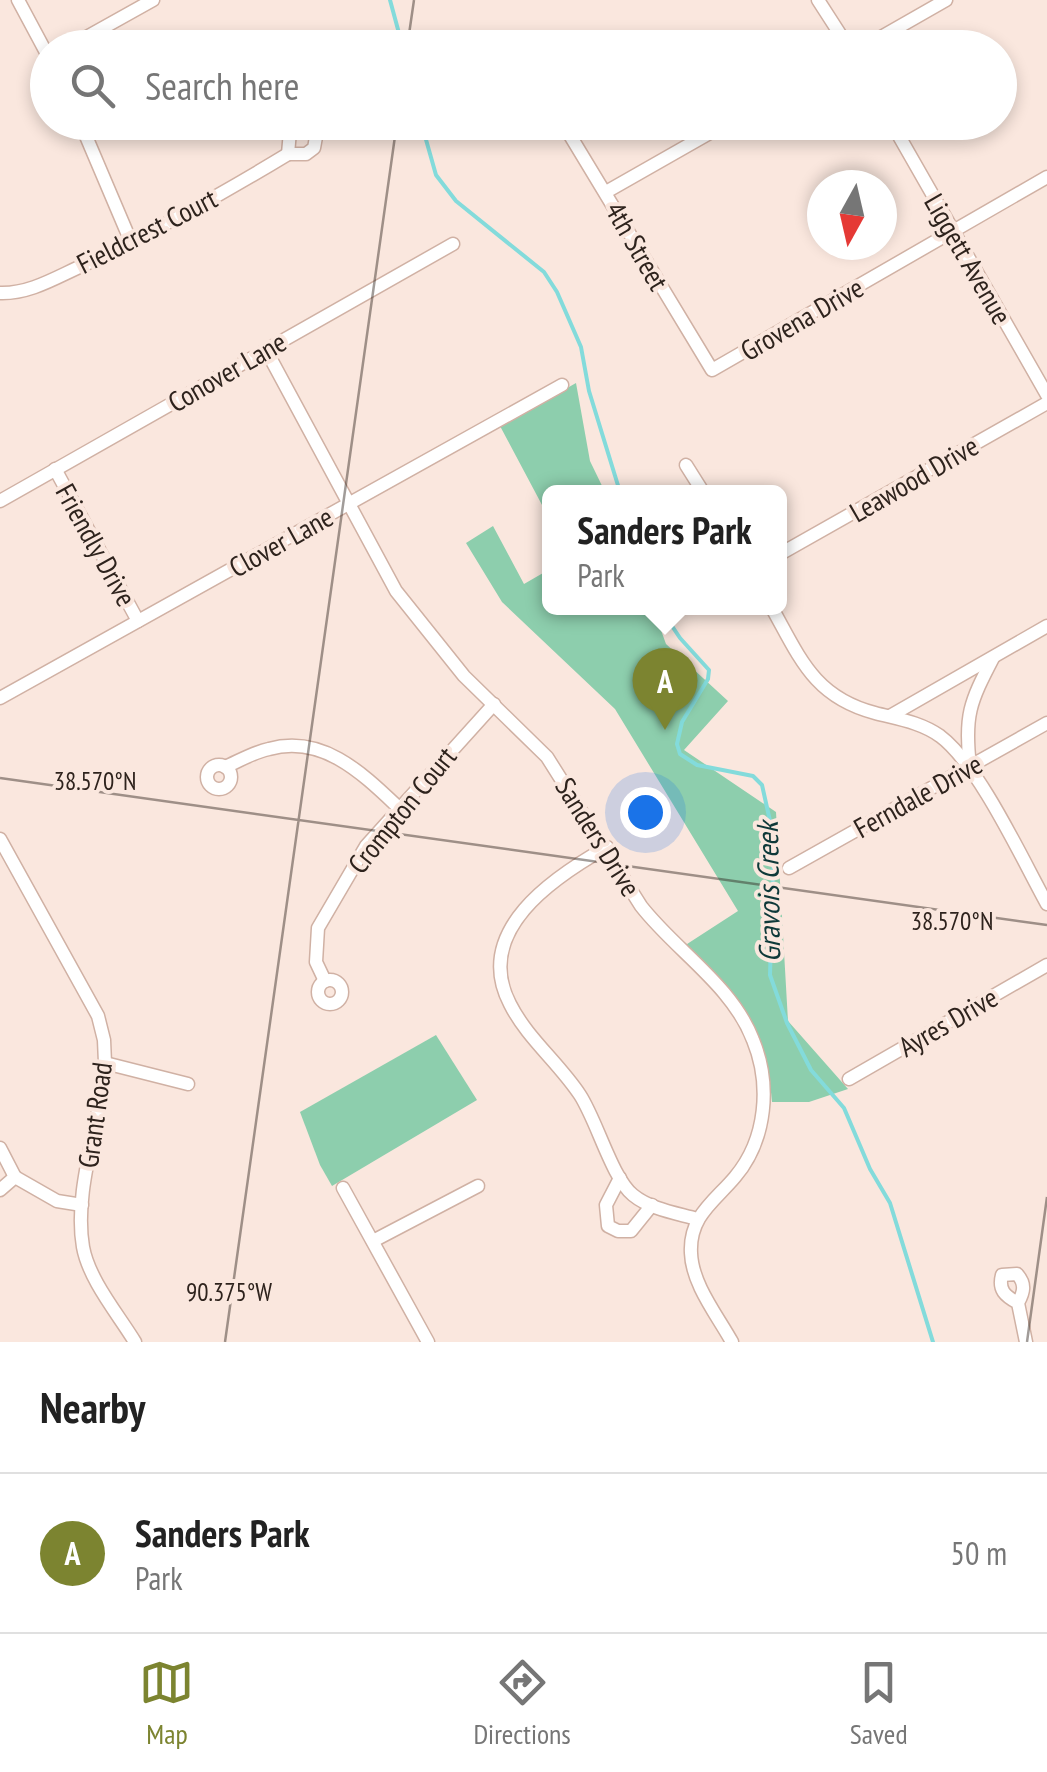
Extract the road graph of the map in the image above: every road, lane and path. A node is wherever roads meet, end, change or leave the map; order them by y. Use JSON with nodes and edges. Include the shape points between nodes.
{"nodes":[{"id":1,"x":18,"y":0,"type":"edge"},
{"id":2,"x":153,"y":0,"type":"edge"},
{"id":3,"x":818,"y":0,"type":"edge"},
{"id":4,"x":946,"y":0,"type":"edge"},
{"id":5,"x":34,"y":30,"type":"edge"},
{"id":6,"x":99,"y":30,"type":"edge"},
{"id":7,"x":837,"y":30,"type":"edge"},
{"id":8,"x":894,"y":30,"type":"edge"},
{"id":9,"x":88,"y":140,"type":"edge"},
{"id":10,"x":573,"y":140,"type":"edge"},
{"id":11,"x":698,"y":140,"type":"edge"},
{"id":12,"x":901,"y":140,"type":"edge"},
{"id":13,"x":288,"y":154,"type":"dead end"},
{"id":14,"x":1047,"y":177,"type":"edge"},
{"id":15,"x":606,"y":192,"type":"junction"},
{"id":16,"x":951,"y":232,"type":"junction"},
{"id":17,"x":131,"y":242,"type":"junction"},
{"id":18,"x":453,"y":244,"type":"dead end"},
{"id":19,"x":0,"y":293,"type":"edge"},
{"id":20,"x":266,"y":350,"type":"junction"},
{"id":21,"x":712,"y":370,"type":"joint"},
{"id":22,"x":562,"y":385,"type":"dead end"},
{"id":23,"x":1047,"y":395,"type":"edge"},
{"id":24,"x":1047,"y":403,"type":"edge"},
{"id":25,"x":686,"y":465,"type":"dead end"},
{"id":26,"x":55,"y":470,"type":"junction"},
{"id":27,"x":699,"y":485,"type":"edge"},
{"id":28,"x":0,"y":500,"type":"edge"},
{"id":29,"x":350,"y":504,"type":"junction"},
{"id":30,"x":787,"y":550,"type":"edge"},
{"id":31,"x":776,"y":615,"type":"edge"},
{"id":32,"x":138,"y":621,"type":"junction"},
{"id":33,"x":1047,"y":626,"type":"edge"},
{"id":34,"x":993,"y":658,"type":"junction"},
{"id":35,"x":0,"y":698,"type":"edge"},
{"id":36,"x":494,"y":704,"type":"junction"},
{"id":37,"x":890,"y":716,"type":"junction"},
{"id":38,"x":1047,"y":723,"type":"edge"},
{"id":39,"x":225,"y":766,"type":"dead end"},
{"id":40,"x":970,"y":768,"type":"junction"},
{"id":41,"x":399,"y":808,"type":"junction"},
{"id":42,"x":0,"y":839,"type":"edge"},
{"id":43,"x":606,"y":847,"type":"junction"},
{"id":44,"x":788,"y":868,"type":"dead end"},
{"id":45,"x":1047,"y":904,"type":"edge"},
{"id":46,"x":1047,"y":965,"type":"edge"},
{"id":47,"x":326,"y":981,"type":"dead end"},
{"id":48,"x":105,"y":1064,"type":"junction"},
{"id":49,"x":849,"y":1078,"type":"dead end"},
{"id":50,"x":188,"y":1084,"type":"dead end"},
{"id":51,"x":0,"y":1148,"type":"edge"},
{"id":52,"x":15,"y":1177,"type":"junction"},
{"id":53,"x":620,"y":1178,"type":"junction"},
{"id":54,"x":478,"y":1186,"type":"dead end"},
{"id":55,"x":342,"y":1188,"type":"dead end"},
{"id":56,"x":0,"y":1190,"type":"edge"},
{"id":57,"x":652,"y":1205,"type":"junction"},
{"id":58,"x":82,"y":1206,"type":"junction"},
{"id":59,"x":697,"y":1220,"type":"junction"},
{"id":60,"x":373,"y":1241,"type":"junction"},
{"id":61,"x":1018,"y":1302,"type":"dead end"},
{"id":62,"x":135,"y":1342,"type":"edge"},
{"id":63,"x":428,"y":1342,"type":"edge"},
{"id":64,"x":732,"y":1342,"type":"edge"},
{"id":65,"x":1026,"y":1342,"type":"edge"}],
"edges":[{"from":1,"to":5,"type":"street"},
{"from":2,"to":6,"type":"street"},
{"from":3,"to":7,"type":"street"},
{"from":4,"to":8,"type":"street"},
{"from":9,"to":17,"type":"street"},
{"from":10,"to":15,"type":"street","name":"4th Street"},
{"from":11,"to":15,"type":"street"},
{"from":12,"to":16,"type":"street","name":"Liggett Avenue"},
{"from":13,"to":17,"type":"street","name":"Fieldcrest Court"},
{"from":14,"to":16,"type":"street","name":"Grovena Drive"},
{"from":15,"to":21,"type":"street","name":"4th Street"},
{"from":16,"to":21,"type":"street","name":"Grovena Drive"},
{"from":16,"to":23,"type":"street","name":"Liggett Avenue"},
{"from":17,"to":19,"type":"street","name":"Fieldcrest Court","via":[[20,294]]},
{"from":18,"to":20,"type":"street","name":"Conover Lane"},
{"from":20,"to":26,"type":"street","name":"Conover Lane"},
{"from":20,"to":29,"type":"street","name":"Sanders Drive"},
{"from":22,"to":29,"type":"street","name":"Clover Lane"},
{"from":24,"to":30,"type":"street","name":"Leawood Drive"},
{"from":25,"to":27,"type":"street"},
{"from":26,"to":28,"type":"street","name":"Conover Lane"},
{"from":26,"to":32,"type":"street","name":"Friendly Drive"},
{"from":29,"to":32,"type":"street","name":"Clover Lane"},
{"from":29,"to":36,"type":"street","name":"Sanders Drive","via":[[396,591]]},
{"from":31,"to":37,"type":"street","via":[[810,675],[836,696]]},
{"from":32,"to":35,"type":"street","name":"Clover Lane"},
{"from":33,"to":34,"type":"street"},
{"from":34,"to":37,"type":"street"},
{"from":34,"to":40,"type":"street","via":[[965,728]]},
{"from":36,"to":41,"type":"street","name":"Crompton Court"},
{"from":36,"to":43,"type":"street","name":"Sanders Drive","via":[[548,757]]},
{"from":37,"to":40,"type":"street","via":[[934,732]]},
{"from":38,"to":40,"type":"street","name":"Ferndale Drive"},
{"from":39,"to":41,"type":"street","via":[[286,746],[323,752],[355,766]]},
{"from":40,"to":44,"type":"street","name":"Ferndale Drive"},
{"from":40,"to":45,"type":"street"},
{"from":41,"to":47,"type":"street","name":"Crompton Court","via":[[366,846],[318,928],[316,962]]},
{"from":42,"to":48,"type":"street","name":"Grant Road","via":[[98,1016]]},
{"from":43,"to":53,"type":"street","via":[[529,903],[509,930],[502,966],[510,1006],[585,1102]]},
{"from":43,"to":59,"type":"street","name":"Sanders Drive","via":[[658,927],[730,1001],[759,1056],[764,1101],[754,1146]]},
{"from":46,"to":49,"type":"street","name":"Ayres Drive"},
{"from":48,"to":50,"type":"street"},
{"from":48,"to":58,"type":"street","name":"Grant Road"},
{"from":51,"to":52,"type":"street"},
{"from":52,"to":56,"type":"street"},
{"from":52,"to":58,"type":"street","via":[[57,1201]]},
{"from":53,"to":57,"type":"street"},
{"from":53,"to":57,"type":"street","via":[[606,1205],[608,1226],[631,1231]]},
{"from":54,"to":60,"type":"street"},
{"from":55,"to":60,"type":"street"},
{"from":57,"to":59,"type":"street"},
{"from":58,"to":62,"type":"street","name":"Grant Road","via":[[91,1270]]},
{"from":59,"to":64,"type":"street","via":[[693,1267]]},
{"from":60,"to":63,"type":"street"},
{"from":61,"to":65,"type":"street"}]}
